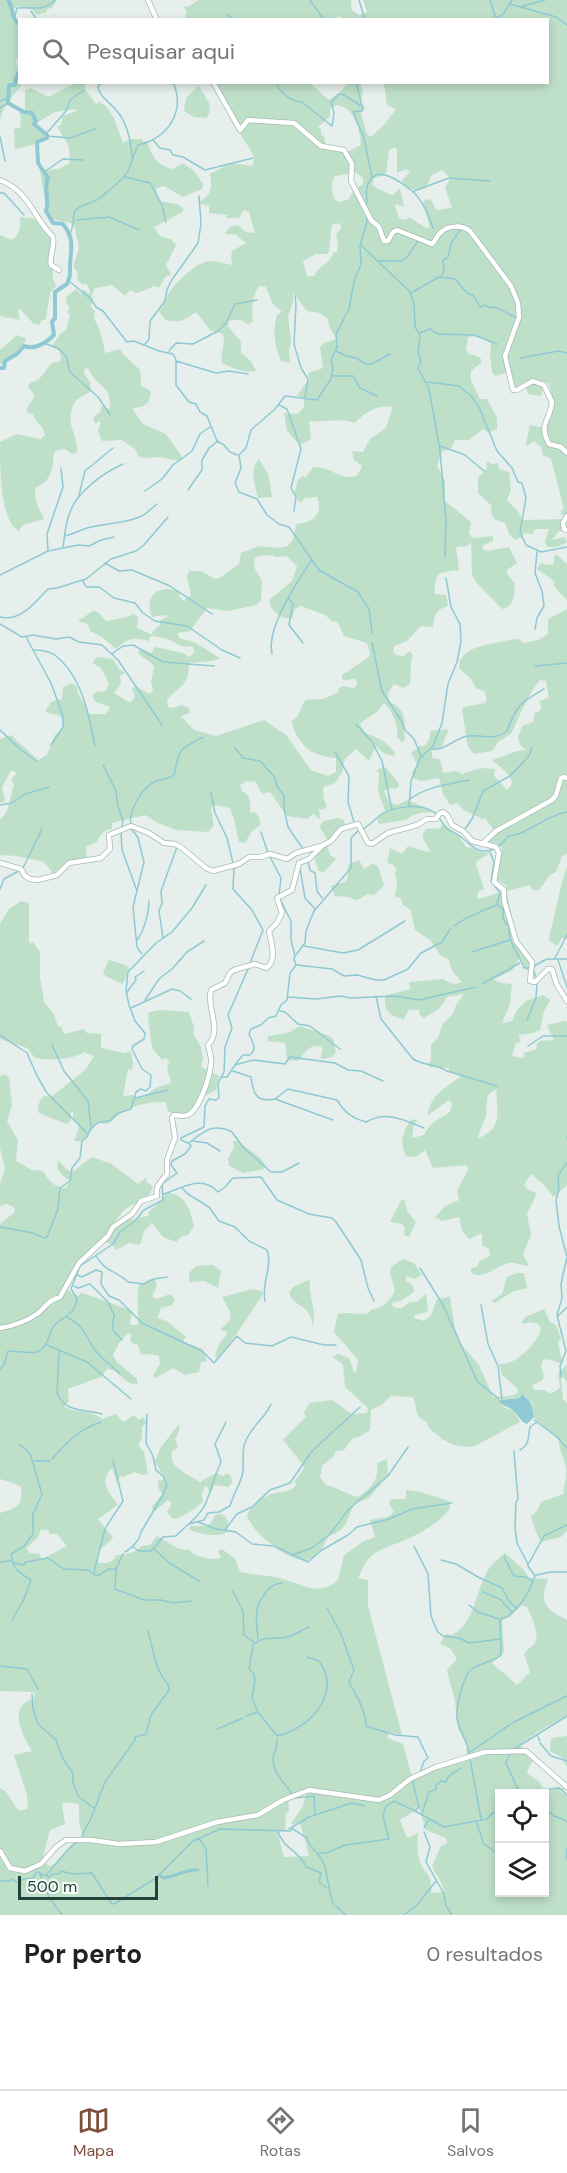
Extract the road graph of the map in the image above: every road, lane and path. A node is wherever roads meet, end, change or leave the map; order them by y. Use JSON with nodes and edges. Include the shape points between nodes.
{"nodes":[{"id":1,"x":148,"y":0,"type":"edge"},
{"id":2,"x":156,"y":18,"type":"edge"},
{"id":3,"x":214,"y":84,"type":"edge"},
{"id":4,"x":0,"y":180,"type":"edge"},
{"id":5,"x":59,"y":270,"type":"dead end"},
{"id":6,"x":567,"y":453,"type":"edge"},
{"id":7,"x":567,"y":516,"type":"edge"},
{"id":8,"x":567,"y":530,"type":"edge"},
{"id":9,"x":567,"y":778,"type":"edge"},
{"id":10,"x":482,"y":844,"type":"junction"},
{"id":11,"x":323,"y":845,"type":"junction"},
{"id":12,"x":0,"y":863,"type":"edge"},
{"id":13,"x":567,"y":1001,"type":"edge"},
{"id":14,"x":0,"y":1328,"type":"edge"},
{"id":15,"x":567,"y":1787,"type":"edge"},
{"id":16,"x":0,"y":1851,"type":"edge"}],
"edges":[{"from":1,"to":2,"type":"street"},
{"from":3,"to":6,"type":"street","via":[[240,130],[248,120],[287,121],[321,146],[347,153],[352,164],[351,181],[384,241],[397,230],[432,244],[439,233],[449,228],[464,227],[470,231],[511,286],[518,303],[519,318],[505,358],[513,391],[533,381],[547,389],[552,407],[544,434],[549,444]]},
{"from":4,"to":5,"type":"street","via":[[16,188],[31,204],[53,237],[51,266]]},
{"from":7,"to":8,"type":"street","via":[[563,523]]},
{"from":9,"to":10,"type":"street","via":[[561,778],[552,800],[496,831]]},
{"from":10,"to":11,"type":"street","via":[[472,841],[441,812],[436,819],[388,833],[372,844],[359,824],[355,824],[341,829]]},
{"from":10,"to":13,"type":"street","via":[[498,850],[494,882],[504,890],[517,944],[532,962],[530,982],[552,969]]},
{"from":11,"to":12,"type":"street","via":[[287,859],[270,854],[249,857],[213,871],[175,844],[131,826],[109,835],[110,849],[101,858],[69,863],[57,875],[30,879],[21,868]]},
{"from":11,"to":14,"type":"street","via":[[299,863],[292,890],[276,898],[282,913],[269,931],[271,965],[264,968],[253,964],[234,970],[225,983],[212,989],[210,1005],[215,1034],[207,1047],[211,1067],[204,1091],[190,1113],[172,1118],[175,1138],[167,1160],[167,1174],[160,1182],[157,1196],[141,1201],[132,1214],[113,1227],[79,1263],[60,1297],[48,1301],[29,1319]]},
{"from":15,"to":16,"type":"street","via":[[526,1751],[495,1750],[436,1767],[379,1800],[309,1790],[255,1816],[217,1822],[156,1842],[66,1840],[41,1864],[25,1871],[10,1868]]}]}
